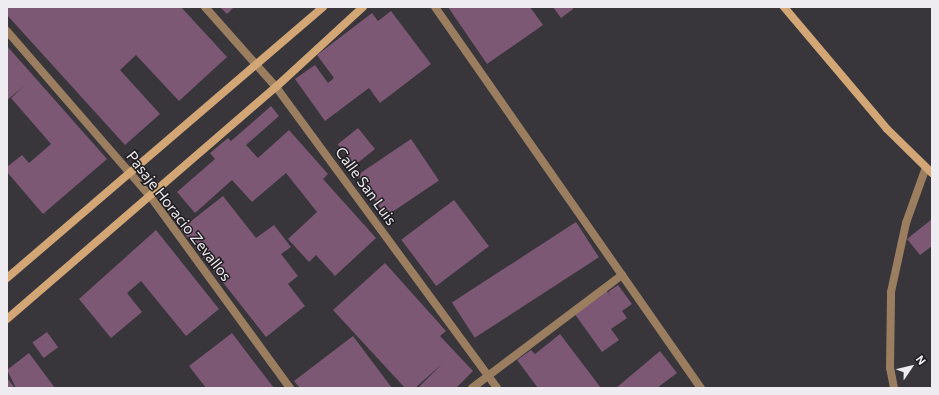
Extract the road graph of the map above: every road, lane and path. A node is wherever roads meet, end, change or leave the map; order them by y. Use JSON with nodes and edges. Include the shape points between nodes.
{"nodes":[{"id":1,"x":205,"y":7,"type":"edge"},
{"id":2,"x":363,"y":7,"type":"edge"},
{"id":3,"x":435,"y":7,"type":"edge"},
{"id":4,"x":784,"y":7,"type":"edge"},
{"id":5,"x":320,"y":8,"type":"edge"},
{"id":6,"x":7,"y":30,"type":"edge"},
{"id":7,"x":255,"y":65,"type":"junction"},
{"id":8,"x":276,"y":87,"type":"junction"},
{"id":9,"x":928,"y":171,"type":"edge"},
{"id":10,"x":131,"y":175,"type":"junction"},
{"id":11,"x":150,"y":196,"type":"junction"},
{"id":12,"x":622,"y":275,"type":"junction"},
{"id":13,"x":7,"y":278,"type":"edge"},
{"id":14,"x":7,"y":320,"type":"edge"},
{"id":15,"x":487,"y":375,"type":"junction"},
{"id":16,"x":290,"y":388,"type":"edge"},
{"id":17,"x":472,"y":388,"type":"edge"},
{"id":18,"x":496,"y":388,"type":"edge"},
{"id":19,"x":701,"y":388,"type":"edge"},
{"id":20,"x":894,"y":388,"type":"edge"}],
"edges":[{"from":1,"to":7,"type":"street","name":"Calle San Luis"},
{"from":2,"to":8,"type":"main road"},
{"from":3,"to":12,"type":"street"},
{"from":4,"to":9,"type":"main road"},
{"from":5,"to":7,"type":"main road"},
{"from":6,"to":10,"type":"street","name":"Pasaje Horacio Zevallos"},
{"from":7,"to":8,"type":"street","name":"Calle San Luis"},
{"from":7,"to":10,"type":"main road"},
{"from":8,"to":11,"type":"main road"},
{"from":8,"to":15,"type":"street","name":"Calle San Luis"},
{"from":9,"to":20,"type":"street","via":[[906,223],[891,292],[890,368]]},
{"from":10,"to":11,"type":"street","name":"Pasaje Horacio Zevallos"},
{"from":10,"to":13,"type":"main road"},
{"from":11,"to":14,"type":"main road"},
{"from":11,"to":16,"type":"street","name":"Pasaje Horacio Zevallos"},
{"from":12,"to":15,"type":"street"},
{"from":12,"to":19,"type":"street"},
{"from":15,"to":17,"type":"street"},
{"from":15,"to":18,"type":"street","name":"Calle San Luis"}]}
